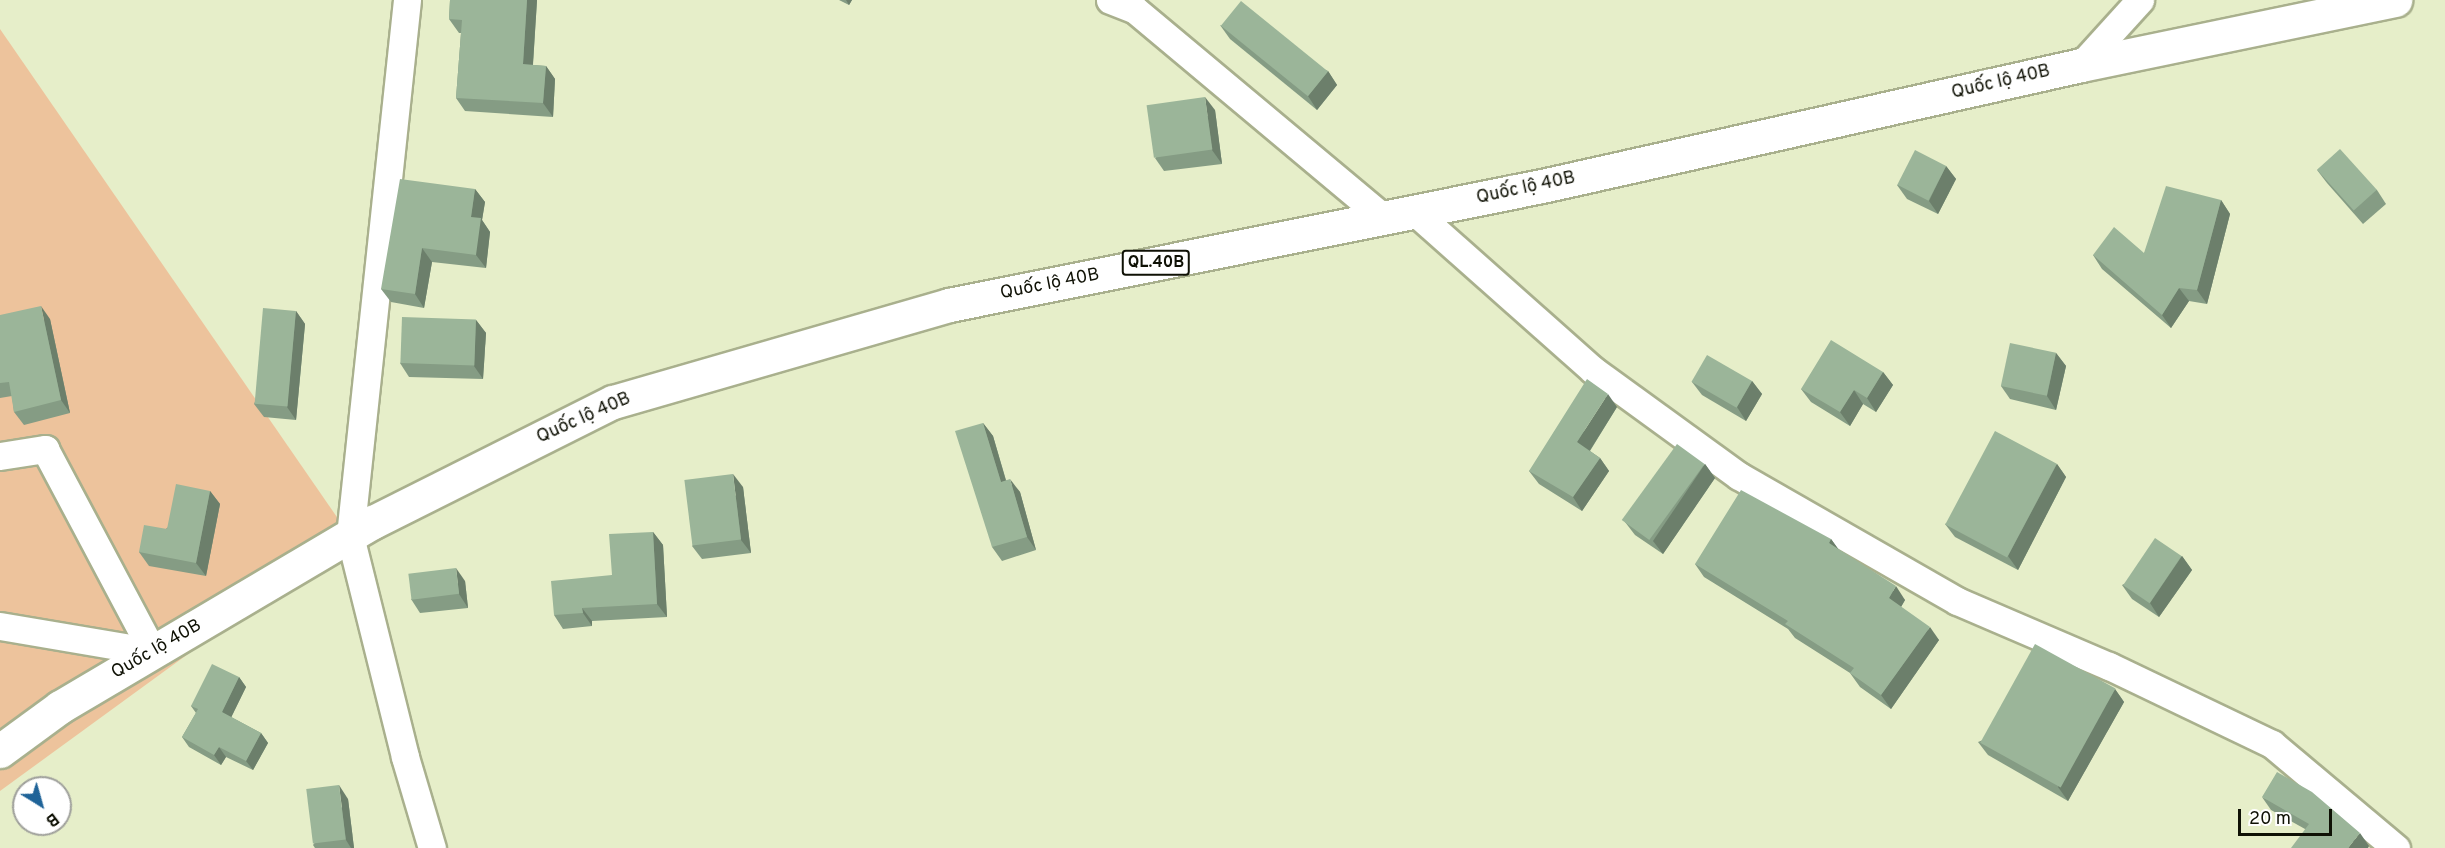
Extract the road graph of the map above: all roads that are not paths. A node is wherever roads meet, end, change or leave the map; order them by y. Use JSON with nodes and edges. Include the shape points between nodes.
{"nodes":[{"id":1,"x":407,"y":0,"type":"edge"},
{"id":2,"x":1110,"y":0,"type":"edge"},
{"id":3,"x":2140,"y":0,"type":"edge"},
{"id":4,"x":2395,"y":0,"type":"edge"},
{"id":5,"x":2081,"y":64,"type":"junction"},
{"id":6,"x":1400,"y":215,"type":"junction"},
{"id":7,"x":0,"y":456,"type":"edge"},
{"id":8,"x":350,"y":536,"type":"junction"},
{"id":9,"x":0,"y":626,"type":"edge"},
{"id":10,"x":153,"y":652,"type":"junction"},
{"id":11,"x":0,"y":751,"type":"edge"},
{"id":12,"x":432,"y":848,"type":"edge"},
{"id":13,"x":2396,"y":848,"type":"edge"}],
"edges":[{"from":1,"to":8,"type":"street"},
{"from":2,"to":6,"type":"street","via":[[1134,9]]},
{"from":3,"to":5,"type":"street"},
{"from":4,"to":5,"type":"highway","name":"Quốc lộ 40B","number":"QL.40B"},
{"from":5,"to":6,"type":"highway","name":"Quốc lộ 40B","number":"QL.40B"},
{"from":6,"to":8,"type":"highway","name":"Quốc lộ 40B","number":"QL.40B","via":[[949,305],[613,402]]},
{"from":6,"to":13,"type":"street","via":[[1593,370],[1739,476],[1957,601],[2109,666],[2272,744]]},
{"from":7,"to":10,"type":"street","via":[[45,449]]},
{"from":8,"to":10,"type":"highway","name":"Quốc lộ 40B","number":"QL.40B"},
{"from":8,"to":12,"type":"street"},
{"from":9,"to":10,"type":"street"},
{"from":10,"to":11,"type":"highway","name":"Quốc lộ 40B","number":"QL.40B","via":[[60,707]]}]}
